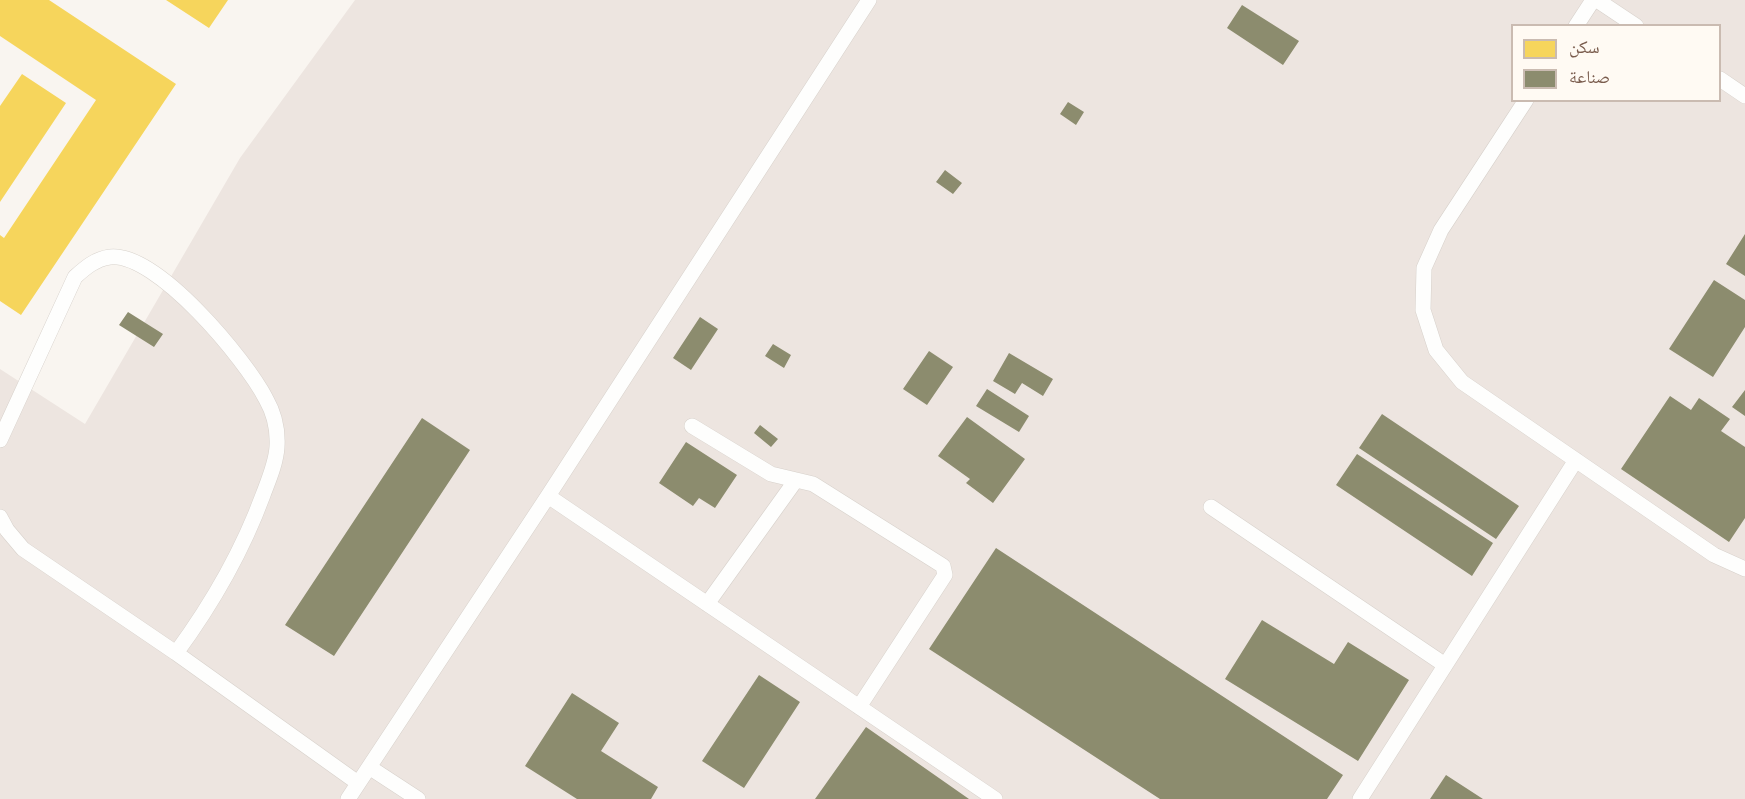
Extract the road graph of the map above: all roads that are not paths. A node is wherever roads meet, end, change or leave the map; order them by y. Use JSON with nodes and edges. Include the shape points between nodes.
{"nodes":[{"id":1,"x":869,"y":0,"type":"edge"},
{"id":2,"x":1595,"y":0,"type":"edge"},
{"id":3,"x":1577,"y":24,"type":"edge"},
{"id":4,"x":1633,"y":24,"type":"edge"},
{"id":5,"x":1721,"y":81,"type":"edge"},
{"id":6,"x":1745,"y":96,"type":"edge"},
{"id":7,"x":1525,"y":102,"type":"edge"},
{"id":8,"x":692,"y":426,"type":"dead end"},
{"id":9,"x":0,"y":440,"type":"edge"},
{"id":10,"x":1576,"y":460,"type":"junction"},
{"id":11,"x":796,"y":480,"type":"junction"},
{"id":12,"x":548,"y":496,"type":"junction"},
{"id":13,"x":1211,"y":507,"type":"dead end"},
{"id":14,"x":0,"y":517,"type":"edge"},
{"id":15,"x":1745,"y":569,"type":"edge"},
{"id":16,"x":707,"y":604,"type":"junction"},
{"id":17,"x":176,"y":653,"type":"junction"},
{"id":18,"x":1445,"y":665,"type":"junction"},
{"id":19,"x":859,"y":707,"type":"junction"},
{"id":20,"x":369,"y":767,"type":"junction"},
{"id":21,"x":358,"y":783,"type":"junction"},
{"id":22,"x":348,"y":799,"type":"edge"},
{"id":23,"x":418,"y":799,"type":"edge"},
{"id":24,"x":995,"y":799,"type":"edge"},
{"id":25,"x":1360,"y":799,"type":"edge"}],
"edges":[{"from":1,"to":12,"type":"lane"},
{"from":2,"to":3,"type":"lane"},
{"from":2,"to":4,"type":"lane"},
{"from":5,"to":6,"type":"lane"},
{"from":7,"to":10,"type":"lane","via":[[1441,230],[1424,268],[1423,310],[1436,350],[1462,382]]},
{"from":8,"to":11,"type":"lane","via":[[771,474]]},
{"from":9,"to":17,"type":"lane","via":[[75,277],[91,263],[110,257],[131,259],[149,269],[186,300],[231,349],[267,400],[275,423],[277,447],[272,471],[241,548]]},
{"from":10,"to":15,"type":"lane","via":[[1714,555]]},
{"from":10,"to":18,"type":"lane"},
{"from":11,"to":16,"type":"lane"},
{"from":11,"to":19,"type":"lane","via":[[813,484],[946,570]]},
{"from":12,"to":16,"type":"lane"},
{"from":12,"to":20,"type":"lane"},
{"from":13,"to":18,"type":"lane"},
{"from":14,"to":17,"type":"lane","via":[[23,549]]},
{"from":16,"to":19,"type":"lane"},
{"from":17,"to":21,"type":"lane"},
{"from":18,"to":25,"type":"lane"},
{"from":19,"to":24,"type":"lane"},
{"from":20,"to":21,"type":"lane"},
{"from":20,"to":23,"type":"lane"},
{"from":21,"to":22,"type":"lane"}]}
